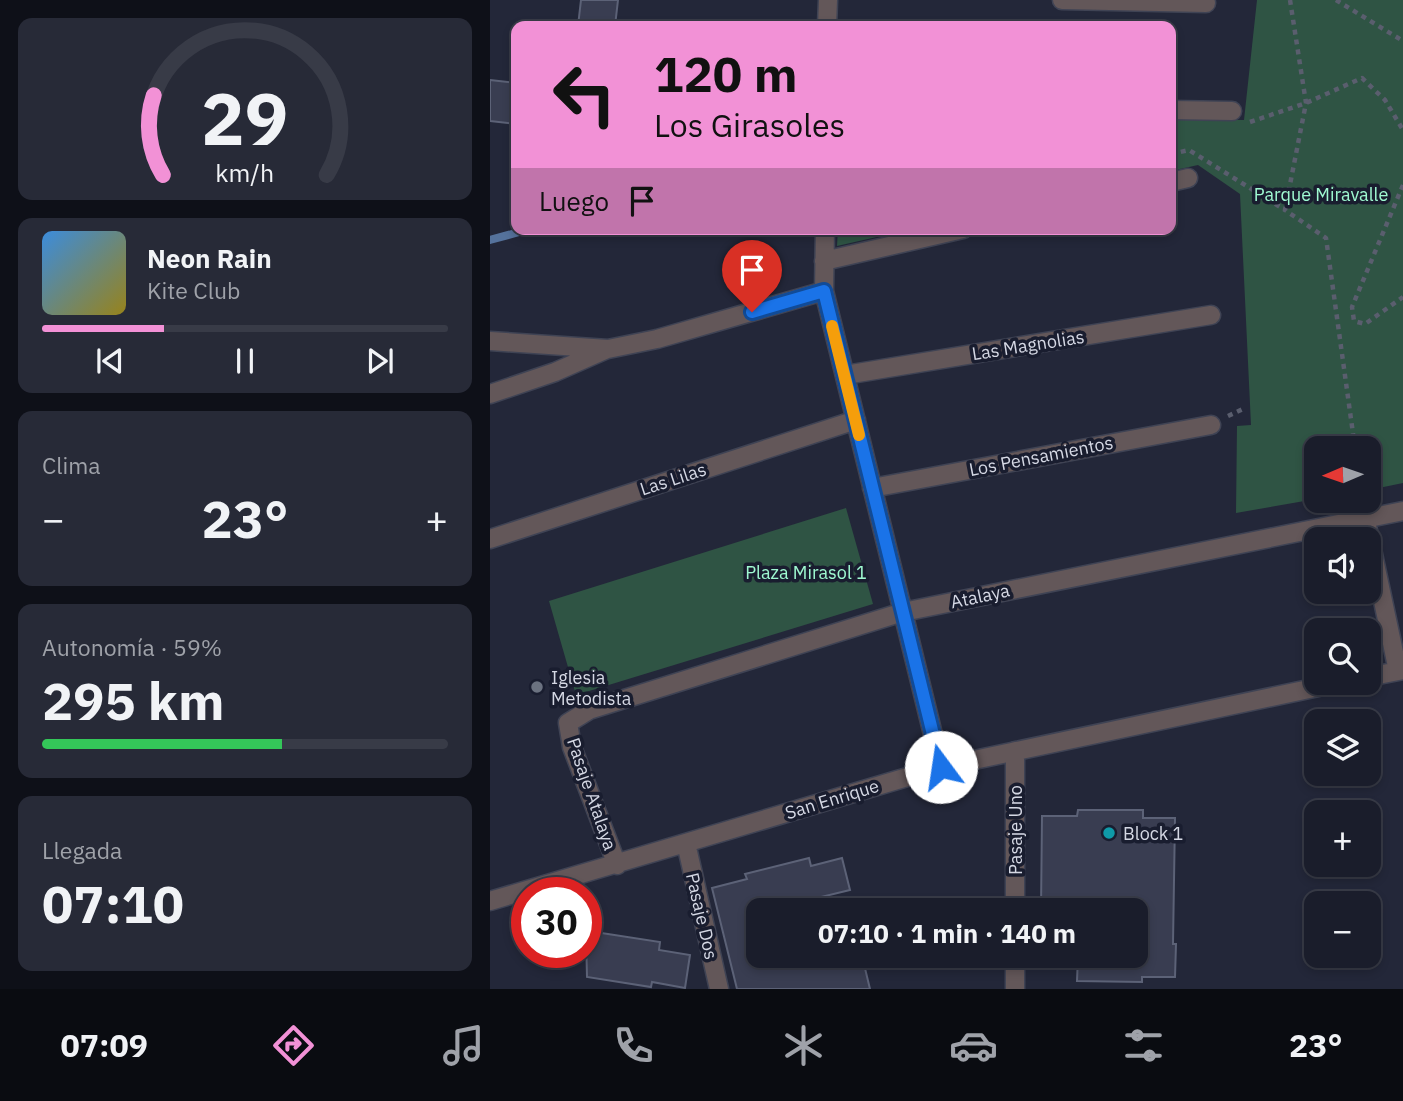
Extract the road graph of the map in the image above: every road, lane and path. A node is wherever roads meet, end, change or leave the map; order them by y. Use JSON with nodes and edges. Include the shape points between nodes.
{"nodes":[{"id":1,"x":828,"y":0,"type":"edge"},
{"id":2,"x":1062,"y":0,"type":"edge"},
{"id":3,"x":1290,"y":0,"type":"edge"},
{"id":4,"x":1336,"y":0,"type":"edge"},
{"id":5,"x":1206,"y":4,"type":"dead end"},
{"id":6,"x":827,"y":21,"type":"edge"},
{"id":7,"x":1403,"y":41,"type":"edge"},
{"id":8,"x":1306,"y":103,"type":"junction"},
{"id":9,"x":1176,"y":110,"type":"edge"},
{"id":10,"x":1232,"y":111,"type":"dead end"},
{"id":11,"x":1249,"y":122,"type":"dead end"},
{"id":12,"x":1403,"y":130,"type":"edge"},
{"id":13,"x":1176,"y":153,"type":"edge"},
{"id":14,"x":1403,"y":185,"type":"edge"},
{"id":15,"x":1285,"y":211,"type":"junction"},
{"id":16,"x":825,"y":235,"type":"edge"},
{"id":17,"x":937,"y":235,"type":"edge"},
{"id":18,"x":824,"y":261,"type":"junction"},
{"id":19,"x":824,"y":291,"type":"junction"},
{"id":20,"x":1403,"y":297,"type":"edge"},
{"id":21,"x":1211,"y":315,"type":"dead end"},
{"id":22,"x":490,"y":341,"type":"edge"},
{"id":23,"x":608,"y":349,"type":"junction"},
{"id":24,"x":845,"y":375,"type":"junction"},
{"id":25,"x":490,"y":394,"type":"edge"},
{"id":26,"x":856,"y":420,"type":"junction"},
{"id":27,"x":1211,"y":425,"type":"dead end"},
{"id":28,"x":1354,"y":436,"type":"edge"},
{"id":29,"x":872,"y":488,"type":"junction"},
{"id":30,"x":1403,"y":511,"type":"edge"},
{"id":31,"x":1365,"y":517,"type":"junction"},
{"id":32,"x":490,"y":539,"type":"edge"},
{"id":33,"x":903,"y":612,"type":"junction"},
{"id":34,"x":1401,"y":671,"type":"edge"},
{"id":35,"x":1381,"y":675,"type":"edge"},
{"id":36,"x":1304,"y":690,"type":"edge"},
{"id":37,"x":568,"y":723,"type":"joint"},
{"id":38,"x":1015,"y":751,"type":"junction"},
{"id":39,"x":941,"y":767,"type":"junction"},
{"id":40,"x":686,"y":843,"type":"junction"},
{"id":41,"x":617,"y":865,"type":"junction"},
{"id":42,"x":1015,"y":898,"type":"edge"},
{"id":43,"x":490,"y":901,"type":"edge"},
{"id":44,"x":1015,"y":968,"type":"edge"},
{"id":45,"x":719,"y":989,"type":"edge"},
{"id":46,"x":1015,"y":989,"type":"edge"}],
"edges":[{"from":1,"to":6,"type":"street"},
{"from":2,"to":5,"type":"street"},
{"from":3,"to":8,"type":"path"},
{"from":4,"to":7,"type":"path"},
{"from":8,"to":11,"type":"path"},
{"from":8,"to":12,"type":"path","via":[[1362,78],[1385,100]]},
{"from":8,"to":15,"type":"path"},
{"from":9,"to":10,"type":"street"},
{"from":13,"to":15,"type":"path","via":[[1189,150]]},
{"from":14,"to":20,"type":"path","via":[[1352,307],[1354,321],[1365,324]]},
{"from":15,"to":28,"type":"path","via":[[1326,238]]},
{"from":16,"to":18,"type":"street"},
{"from":17,"to":18,"type":"street"},
{"from":18,"to":19,"type":"street"},
{"from":19,"to":23,"type":"street"},
{"from":19,"to":24,"type":"street"},
{"from":21,"to":24,"type":"street","name":"Las Magnolias"},
{"from":22,"to":23,"type":"street"},
{"from":23,"to":25,"type":"street"},
{"from":24,"to":26,"type":"street"},
{"from":26,"to":29,"type":"street"},
{"from":26,"to":32,"type":"street","name":"Las Lilas"},
{"from":27,"to":29,"type":"street","name":"Los Pensamientos"},
{"from":29,"to":33,"type":"street"},
{"from":30,"to":31,"type":"street","name":"Atalaya"},
{"from":31,"to":33,"type":"street","name":"Atalaya"},
{"from":31,"to":34,"type":"street"},
{"from":33,"to":37,"type":"street","name":"Atalaya","via":[[589,710]]},
{"from":33,"to":39,"type":"street"},
{"from":34,"to":35,"type":"street"},
{"from":36,"to":38,"type":"street","name":"San Enrique"},
{"from":37,"to":41,"type":"street","name":"Pasaje Atalaya","via":[[572,747]]},
{"from":38,"to":39,"type":"street","name":"San Enrique"},
{"from":38,"to":42,"type":"street","name":"Pasaje Uno"},
{"from":39,"to":40,"type":"street","name":"San Enrique"},
{"from":40,"to":41,"type":"street","name":"San Enrique"},
{"from":40,"to":45,"type":"street","name":"Pasaje Dos"},
{"from":41,"to":43,"type":"street","name":"San Enrique"},
{"from":44,"to":46,"type":"street"}]}
